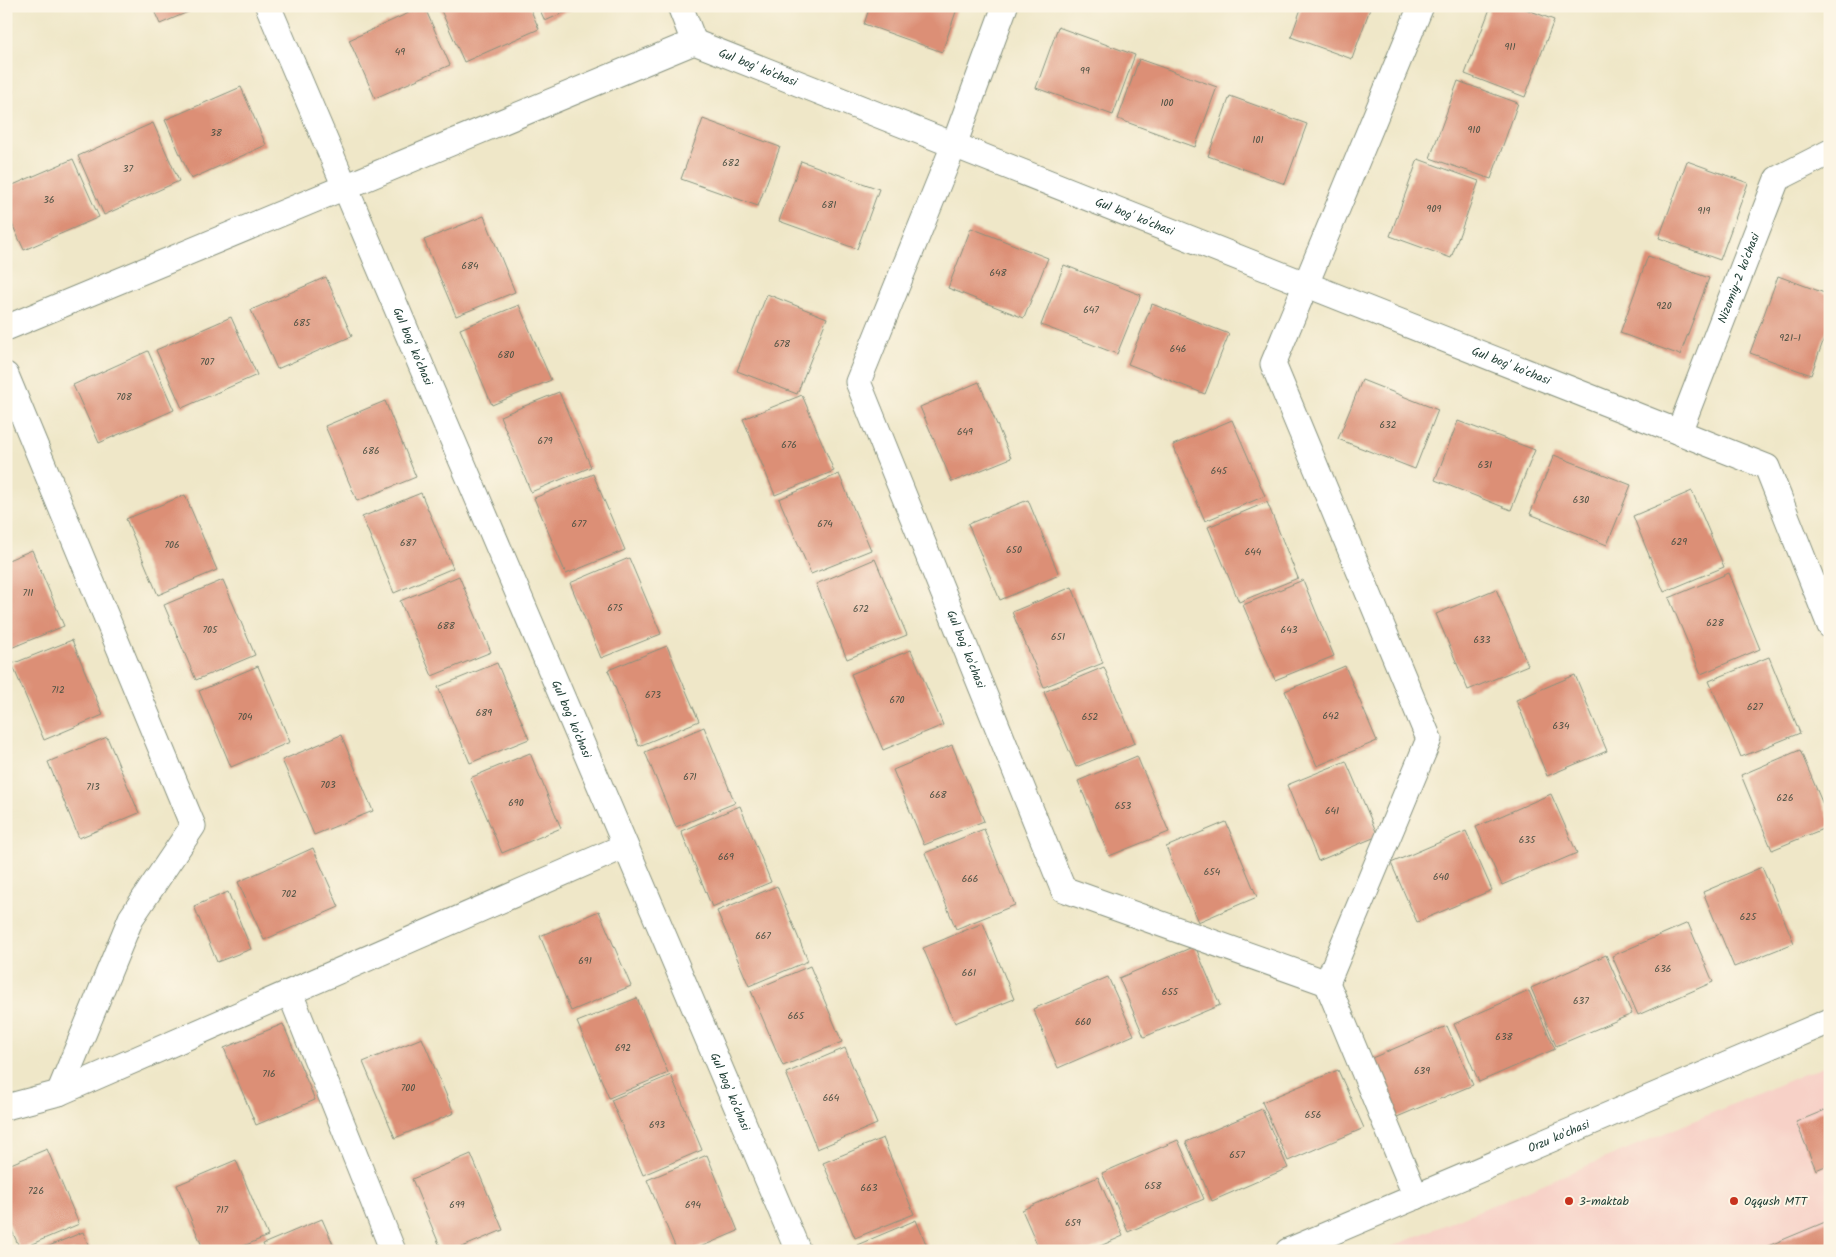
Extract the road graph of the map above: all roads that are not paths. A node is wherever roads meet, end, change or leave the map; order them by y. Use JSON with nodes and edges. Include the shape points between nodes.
{"nodes":[{"id":1,"x":268,"y":6,"type":"edge"},
{"id":2,"x":680,"y":6,"type":"edge"},
{"id":3,"x":1005,"y":6,"type":"edge"},
{"id":4,"x":1421,"y":6,"type":"edge"},
{"id":5,"x":694,"y":42,"type":"junction"},
{"id":6,"x":954,"y":145,"type":"junction"},
{"id":7,"x":1830,"y":152,"type":"edge"},
{"id":8,"x":345,"y":188,"type":"junction"},
{"id":9,"x":1306,"y":284,"type":"junction"},
{"id":10,"x":6,"y":328,"type":"edge"},
{"id":11,"x":6,"y":375,"type":"edge"},
{"id":12,"x":1679,"y":432,"type":"junction"},
{"id":13,"x":1820,"y":570,"type":"edge"},
{"id":14,"x":1830,"y":626,"type":"edge"},
{"id":15,"x":625,"y":846,"type":"junction"},
{"id":16,"x":1327,"y":983,"type":"junction"},
{"id":17,"x":290,"y":993,"type":"junction"},
{"id":18,"x":1830,"y":1021,"type":"edge"},
{"id":19,"x":59,"y":1093,"type":"junction"},
{"id":20,"x":6,"y":1107,"type":"edge"},
{"id":21,"x":1416,"y":1197,"type":"junction"},
{"id":22,"x":393,"y":1251,"type":"edge"},
{"id":23,"x":798,"y":1251,"type":"edge"},
{"id":24,"x":1288,"y":1251,"type":"edge"}],
"edges":[{"from":1,"to":8,"type":"street","name":"Gul bog' ko'chasi"},
{"from":2,"to":5,"type":"street"},
{"from":3,"to":6,"type":"street"},
{"from":4,"to":9,"type":"street"},
{"from":5,"to":6,"type":"street","name":"Gul bog' ko'chasi"},
{"from":5,"to":8,"type":"street"},
{"from":6,"to":9,"type":"street","name":"Gul bog' ko'chasi"},
{"from":6,"to":16,"type":"street","name":"Gul bog' ko'chasi","via":[[858,382],[1063,889]]},
{"from":7,"to":12,"type":"street","name":"Nizomiy-2 ko'chasi","via":[[1777,179]]},
{"from":8,"to":10,"type":"street"},
{"from":8,"to":15,"type":"street","name":"Gul bog' ko'chasi"},
{"from":9,"to":12,"type":"street","name":"Gul bog' ko'chasi"},
{"from":9,"to":16,"type":"street","via":[[1274,364],[1429,738]]},
{"from":11,"to":19,"type":"street","via":[[193,826],[130,918]]},
{"from":12,"to":13,"type":"street","name":"Gul bog' ko'chasi","via":[[1767,467]]},
{"from":13,"to":14,"type":"street","name":"Gul bog' ko'chasi"},
{"from":15,"to":17,"type":"street"},
{"from":15,"to":23,"type":"street","name":"Gul bog' ko'chasi"},
{"from":16,"to":21,"type":"street"},
{"from":17,"to":19,"type":"street"},
{"from":17,"to":22,"type":"street"},
{"from":18,"to":21,"type":"street","name":"Orzu ko'chasi"},
{"from":19,"to":20,"type":"street"},
{"from":21,"to":24,"type":"street","name":"Orzu ko'chasi"}]}
